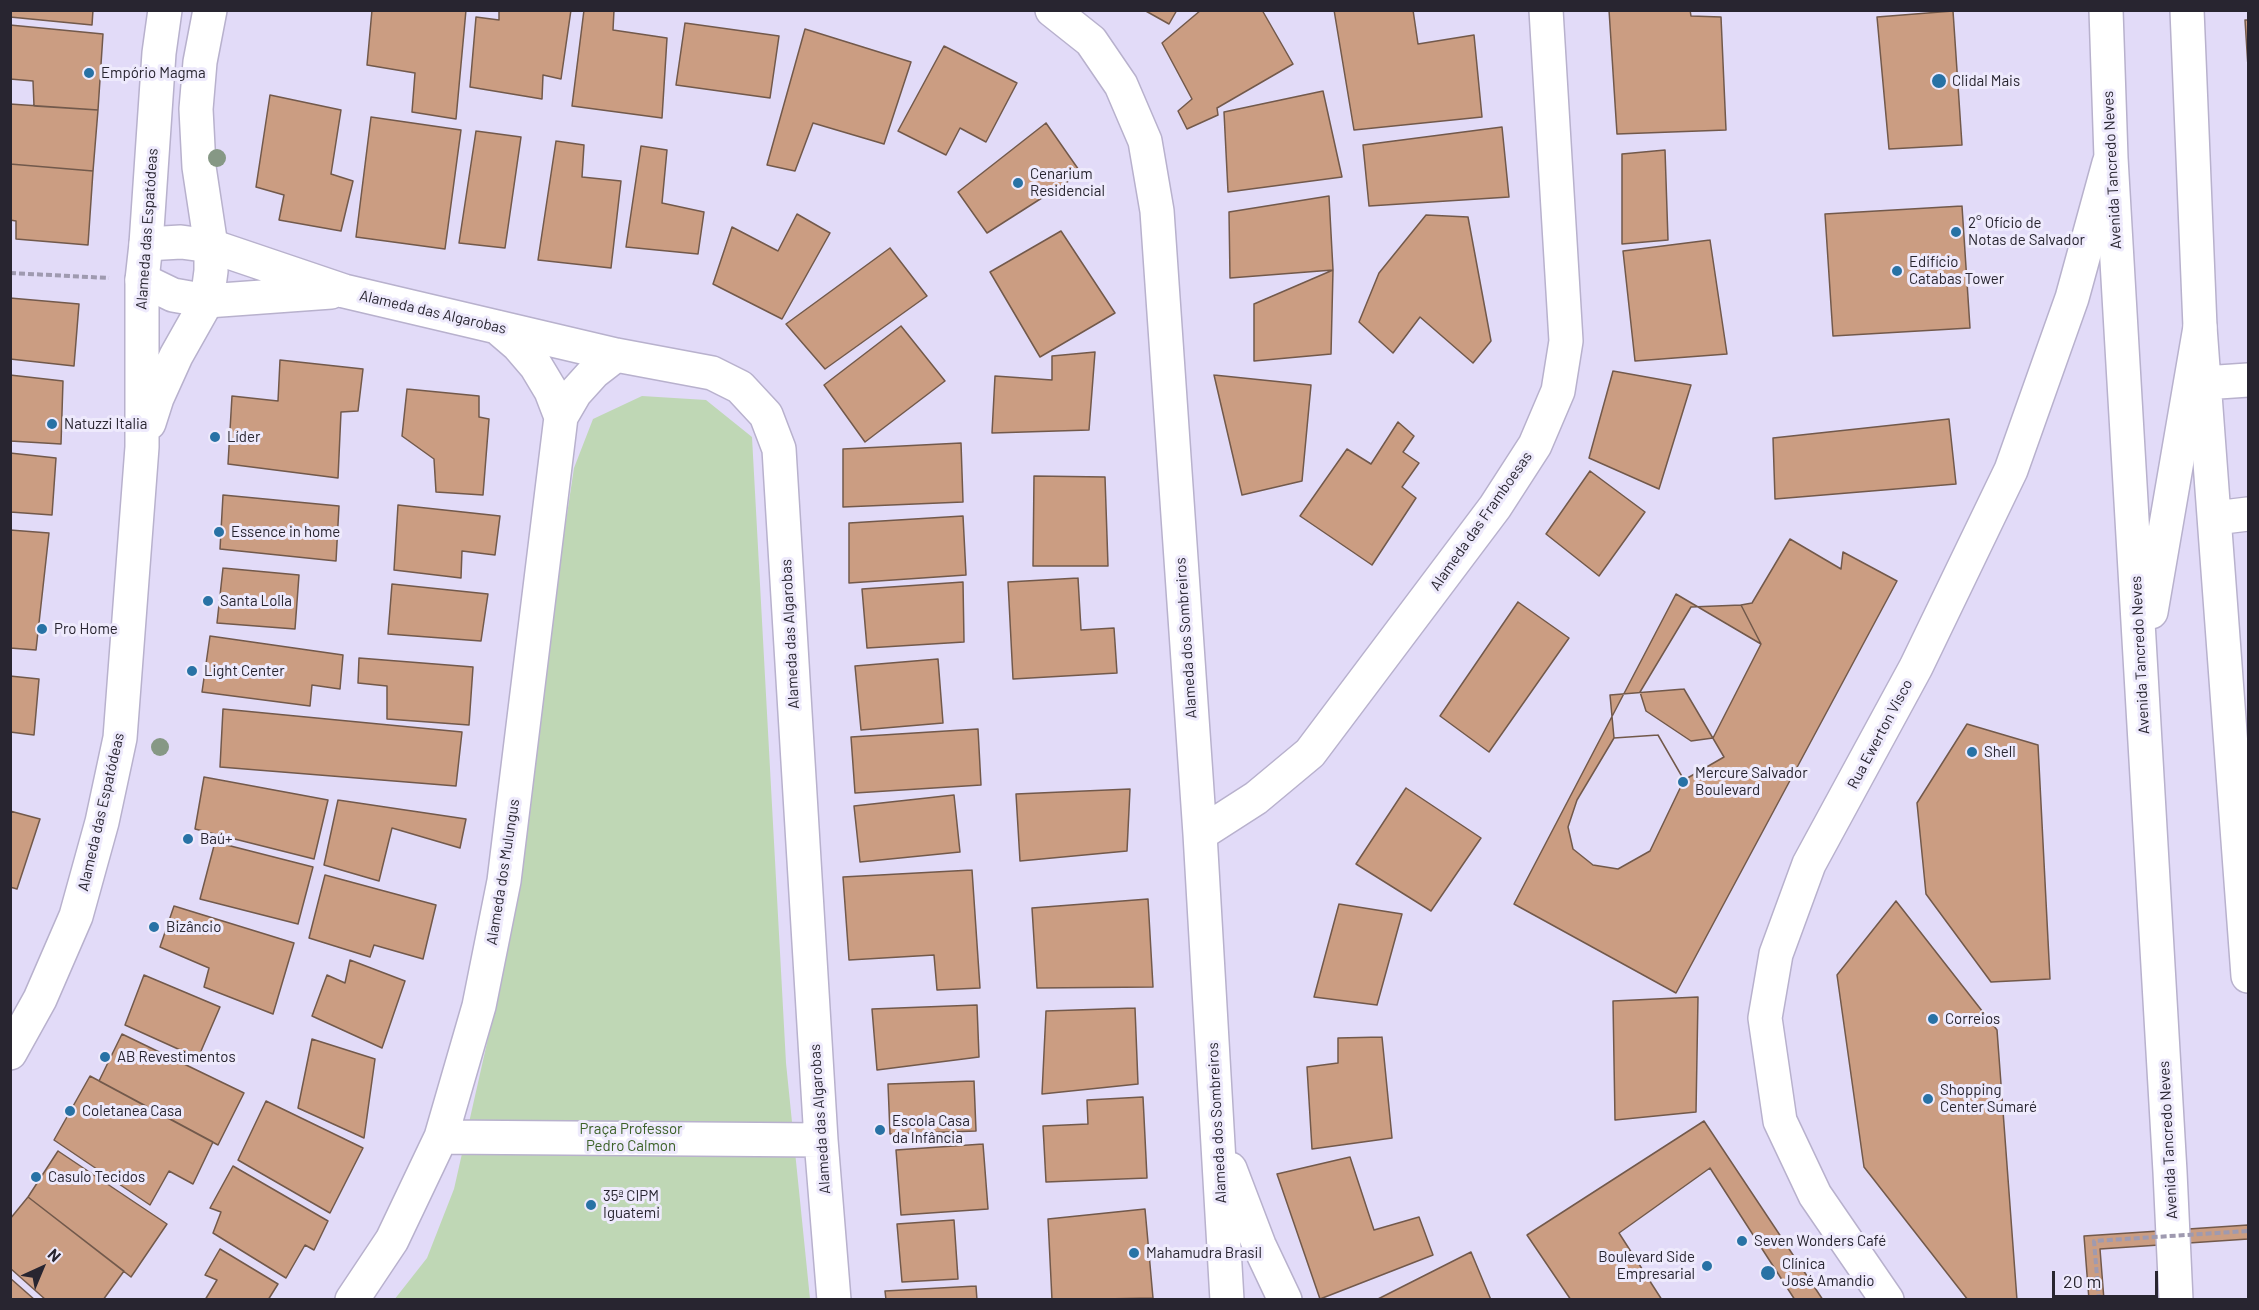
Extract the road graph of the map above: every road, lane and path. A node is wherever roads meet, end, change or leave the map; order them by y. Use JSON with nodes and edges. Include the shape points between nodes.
{"nodes":[{"id":1,"x":165,"y":10,"type":"edge"},
{"id":2,"x":210,"y":10,"type":"edge"},
{"id":3,"x":1052,"y":10,"type":"edge"},
{"id":4,"x":1546,"y":10,"type":"edge"},
{"id":5,"x":2106,"y":10,"type":"edge"},
{"id":6,"x":2187,"y":10,"type":"edge"},
{"id":7,"x":2111,"y":158,"type":"junction"},
{"id":8,"x":146,"y":244,"type":"junction"},
{"id":9,"x":211,"y":246,"type":"junction"},
{"id":10,"x":10,"y":273,"type":"edge"},
{"id":11,"x":142,"y":280,"type":"junction"},
{"id":12,"x":344,"y":291,"type":"junction"},
{"id":13,"x":207,"y":301,"type":"junction"},
{"id":14,"x":496,"y":326,"type":"junction"},
{"id":15,"x":2200,"y":327,"type":"junction"},
{"id":16,"x":616,"y":355,"type":"junction"},
{"id":17,"x":2248,"y":380,"type":"edge"},
{"id":18,"x":2204,"y":383,"type":"junction"},
{"id":19,"x":561,"y":417,"type":"junction"},
{"id":20,"x":142,"y":447,"type":"junction"},
{"id":21,"x":2248,"y":514,"type":"edge"},
{"id":22,"x":2215,"y":518,"type":"junction"},
{"id":23,"x":2141,"y":669,"type":"junction"},
{"id":24,"x":1200,"y":834,"type":"junction"},
{"id":25,"x":2248,"y":976,"type":"edge"},
{"id":26,"x":10,"y":1053,"type":"edge"},
{"id":27,"x":441,"y":1137,"type":"junction"},
{"id":28,"x":821,"y":1140,"type":"junction"},
{"id":29,"x":1219,"y":1140,"type":"junction"},
{"id":30,"x":2248,"y":1231,"type":"edge"},
{"id":31,"x":352,"y":1299,"type":"edge"},
{"id":32,"x":834,"y":1299,"type":"edge"},
{"id":33,"x":1227,"y":1299,"type":"edge"},
{"id":34,"x":1285,"y":1299,"type":"edge"},
{"id":35,"x":1887,"y":1299,"type":"edge"},
{"id":36,"x":2099,"y":1299,"type":"edge"},
{"id":37,"x":2176,"y":1299,"type":"edge"}],
"edges":[{"from":1,"to":8,"type":"street","name":"Alameda das Espatódeas"},
{"from":2,"to":9,"type":"street","name":"Alameda das Espatódeas","via":[[196,110],[198,167]]},
{"from":3,"to":24,"type":"street","name":"Alameda dos Sombreiros","via":[[1091,41],[1121,85],[1145,141],[1157,211]]},
{"from":4,"to":24,"type":"street","name":"Alameda das Framboesas","via":[[1566,341],[1558,391],[1535,445],[1494,507],[1310,753],[1256,798]]},
{"from":5,"to":7,"type":"street","name":"Avenida Tancredo Neves"},
{"from":6,"to":15,"type":"street"},
{"from":7,"to":23,"type":"street","name":"Avenida Tancredo Neves"},
{"from":7,"to":35,"type":"street","name":"Rua Ewerton Visco","via":[[2072,298],[2011,470],[1916,667],[1809,864],[1776,954],[1765,1018],[1780,1121],[1815,1195]]},
{"from":8,"to":9,"type":"street","name":"Alameda das Algarobas","via":[[181,242]]},
{"from":8,"to":11,"type":"street","name":"Alameda das Espatódeas"},
{"from":9,"to":12,"type":"street","name":"Alameda das Algarobas"},
{"from":9,"to":13,"type":"street","name":"Alameda das Espatódeas"},
{"from":10,"to":11,"type":"path"},
{"from":11,"to":13,"type":"street","name":"Alameda das Algarobas","via":[[174,296]]},
{"from":11,"to":20,"type":"street","name":"Alameda das Espatódeas"},
{"from":12,"to":13,"type":"street","name":"Alameda das Algarobas"},
{"from":12,"to":14,"type":"street","name":"Alameda das Algarobas"},
{"from":13,"to":20,"type":"street","name":"Alameda das Espatódeas","via":[[157,398]]},
{"from":14,"to":16,"type":"street","name":"Alameda das Algarobas"},
{"from":14,"to":19,"type":"street","name":"Alameda dos Mulungus","via":[[537,366]]},
{"from":15,"to":18,"type":"street"},
{"from":15,"to":23,"type":"street"},
{"from":16,"to":19,"type":"street","name":"Alameda dos Mulungus","via":[[575,393]]},
{"from":16,"to":28,"type":"street","name":"Alameda das Algarobas","via":[[712,373],[740,387],[766,415],[779,449]]},
{"from":17,"to":18,"type":"street"},
{"from":18,"to":22,"type":"street"},
{"from":19,"to":27,"type":"street","name":"Alameda dos Mulungus","via":[[504,881],[480,1006]]},
{"from":20,"to":26,"type":"street","name":"Alameda das Espatódeas","via":[[118,749],[76,916],[40,999]]},
{"from":21,"to":22,"type":"street"},
{"from":22,"to":25,"type":"street"},
{"from":23,"to":37,"type":"street","name":"Avenida Tancredo Neves"},
{"from":24,"to":29,"type":"street","name":"Alameda dos Sombreiros"},
{"from":27,"to":28,"type":"street"},
{"from":27,"to":31,"type":"street","name":"Alameda dos Mulungus","via":[[392,1240]]},
{"from":28,"to":32,"type":"street","name":"Alameda das Algarobas"},
{"from":29,"to":33,"type":"street","name":"Alameda dos Sombreiros"},
{"from":29,"to":34,"type":"street","via":[[1259,1245]]},
{"from":30,"to":36,"type":"path","bridge":true,"via":[[2094,1241]]}]}
